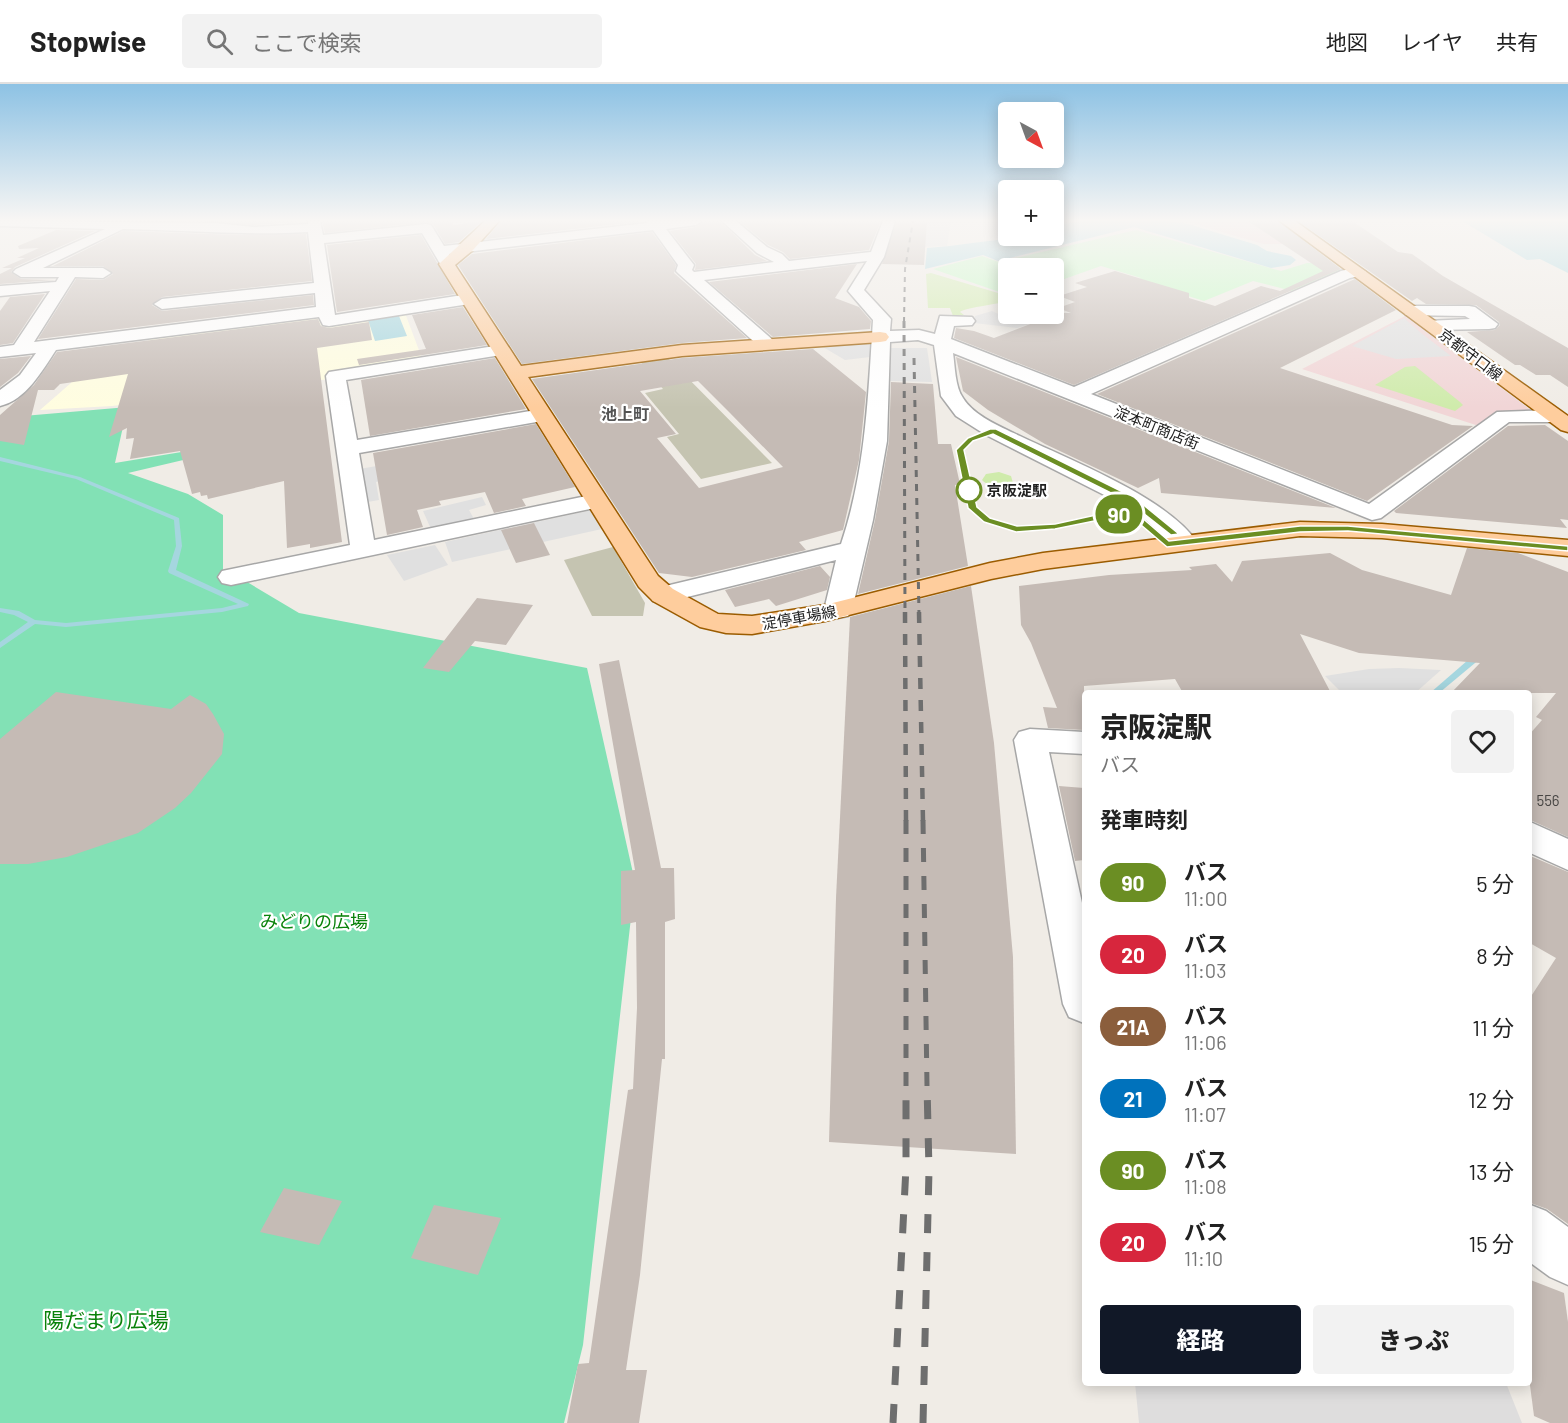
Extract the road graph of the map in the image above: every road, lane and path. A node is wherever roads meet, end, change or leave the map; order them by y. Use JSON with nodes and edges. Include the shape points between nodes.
{"nodes":[{"id":1,"x":41,"y":283,"type":"edge"},
{"id":2,"x":63,"y":283,"type":"edge"},
{"id":3,"x":322,"y":283,"type":"edge"},
{"id":4,"x":459,"y":283,"type":"edge"},
{"id":5,"x":699,"y":283,"type":"edge"},
{"id":6,"x":861,"y":283,"type":"edge"},
{"id":7,"x":1325,"y":283,"type":"edge"},
{"id":8,"x":1374,"y":283,"type":"edge"},
{"id":9,"x":322,"y":287,"type":"junction"},
{"id":10,"x":0,"y":291,"type":"edge"},
{"id":11,"x":469,"y":299,"type":"junction"},
{"id":12,"x":162,"y":304,"type":"dead end"},
{"id":13,"x":49,"y":305,"type":"junction"},
{"id":14,"x":29,"y":307,"type":"dead end"},
{"id":15,"x":325,"y":311,"type":"junction"},
{"id":16,"x":1412,"y":311,"type":"junction"},
{"id":17,"x":966,"y":321,"type":"dead end"},
{"id":18,"x":1432,"y":325,"type":"junction"},
{"id":19,"x":35,"y":327,"type":"junction"},
{"id":20,"x":12,"y":330,"type":"dead end"},
{"id":21,"x":880,"y":337,"type":"junction"},
{"id":22,"x":942,"y":342,"type":"junction"},
{"id":23,"x":768,"y":345,"type":"junction"},
{"id":24,"x":50,"y":346,"type":"junction"},
{"id":25,"x":20,"y":350,"type":"junction"},
{"id":26,"x":501,"y":350,"type":"junction"},
{"id":27,"x":0,"y":352,"type":"edge"},
{"id":28,"x":516,"y":373,"type":"junction"},
{"id":29,"x":27,"y":379,"type":"junction"},
{"id":30,"x":0,"y":381,"type":"edge"},
{"id":31,"x":1075,"y":394,"type":"junction"},
{"id":32,"x":0,"y":400,"type":"edge"},
{"id":33,"x":542,"y":415,"type":"junction"},
{"id":34,"x":1561,"y":421,"type":"edge"},
{"id":35,"x":347,"y":448,"type":"junction"},
{"id":36,"x":596,"y":501,"type":"junction"},
{"id":37,"x":1377,"y":522,"type":"junction"},
{"id":38,"x":1184,"y":542,"type":"junction"},
{"id":39,"x":1568,"y":548,"type":"edge"},
{"id":40,"x":363,"y":549,"type":"junction"},
{"id":41,"x":852,"y":549,"type":"junction"},
{"id":42,"x":231,"y":577,"type":"dead end"},
{"id":43,"x":663,"y":595,"type":"junction"},
{"id":44,"x":838,"y":610,"type":"junction"},
{"id":45,"x":1082,"y":743,"type":"edge"},
{"id":46,"x":1532,"y":837,"type":"edge"},
{"id":47,"x":1568,"y":856,"type":"edge"},
{"id":48,"x":1074,"y":906,"type":"edge"},
{"id":49,"x":1082,"y":984,"type":"edge"},
{"id":50,"x":1532,"y":1232,"type":"edge"},
{"id":51,"x":1568,"y":1259,"type":"edge"}],
"edges":[{"from":1,"to":10,"type":"street"},
{"from":2,"to":13,"type":"street"},
{"from":3,"to":9,"type":"street"},
{"from":4,"to":11,"type":"main road","name":"淀停車場線"},
{"from":5,"to":23,"type":"street"},
{"from":6,"to":21,"type":"street","via":[[856,291],[882,320]]},
{"from":7,"to":31,"type":"street"},
{"from":8,"to":16,"type":"main road","name":"京都守口線"},
{"from":9,"to":12,"type":"street"},
{"from":9,"to":15,"type":"street"},
{"from":11,"to":15,"type":"street","via":[[329,321]]},
{"from":11,"to":26,"type":"main road","name":"淀停車場線"},
{"from":13,"to":14,"type":"street"},
{"from":13,"to":19,"type":"street"},
{"from":15,"to":24,"type":"street"},
{"from":16,"to":18,"type":"main road","name":"京都守口線"},
{"from":16,"to":18,"type":"street","via":[[1468,311],[1489,324]]},
{"from":17,"to":22,"type":"street","via":[[946,320]]},
{"from":18,"to":34,"type":"main road","name":"京都守口線"},
{"from":19,"to":20,"type":"street"},
{"from":19,"to":25,"type":"street"},
{"from":21,"to":22,"type":"street","name":"淀本町商店街","via":[[919,334]]},
{"from":21,"to":23,"type":"main road"},
{"from":21,"to":41,"type":"street","via":[[876,441]]},
{"from":22,"to":31,"type":"street","name":"淀本町商店街"},
{"from":22,"to":38,"type":"street","via":[[954,403],[968,416],[1132,500]]},
{"from":23,"to":28,"type":"main road","via":[[591,360]]},
{"from":24,"to":25,"type":"street"},
{"from":24,"to":29,"type":"street"},
{"from":25,"to":27,"type":"street"},
{"from":26,"to":28,"type":"main road","name":"淀停車場線"},
{"from":26,"to":35,"type":"street","via":[[336,376]]},
{"from":28,"to":33,"type":"main road","name":"淀停車場線"},
{"from":29,"to":30,"type":"street"},
{"from":29,"to":32,"type":"street"},
{"from":31,"to":37,"type":"street","name":"淀本町商店街"},
{"from":33,"to":35,"type":"street"},
{"from":33,"to":36,"type":"main road","name":"淀停車場線"},
{"from":34,"to":37,"type":"street","via":[[1504,416]]},
{"from":35,"to":40,"type":"street"},
{"from":36,"to":40,"type":"street"},
{"from":36,"to":43,"type":"main road","name":"淀停車場線","via":[[648,581]]},
{"from":37,"to":38,"type":"main road","name":"淀停車場線"},
{"from":37,"to":39,"type":"main road","name":"淀停車場線"},
{"from":38,"to":44,"type":"main road","name":"淀停車場線","via":[[990,571]]},
{"from":40,"to":42,"type":"street"},
{"from":41,"to":43,"type":"street"},
{"from":41,"to":44,"type":"street"},
{"from":43,"to":44,"type":"main road","name":"淀停車場線","via":[[710,621],[726,624],[752,625]]},
{"from":45,"to":48,"type":"street","via":[[1030,740]]},
{"from":46,"to":47,"type":"street"},
{"from":48,"to":49,"type":"street"},
{"from":50,"to":51,"type":"street"}]}
